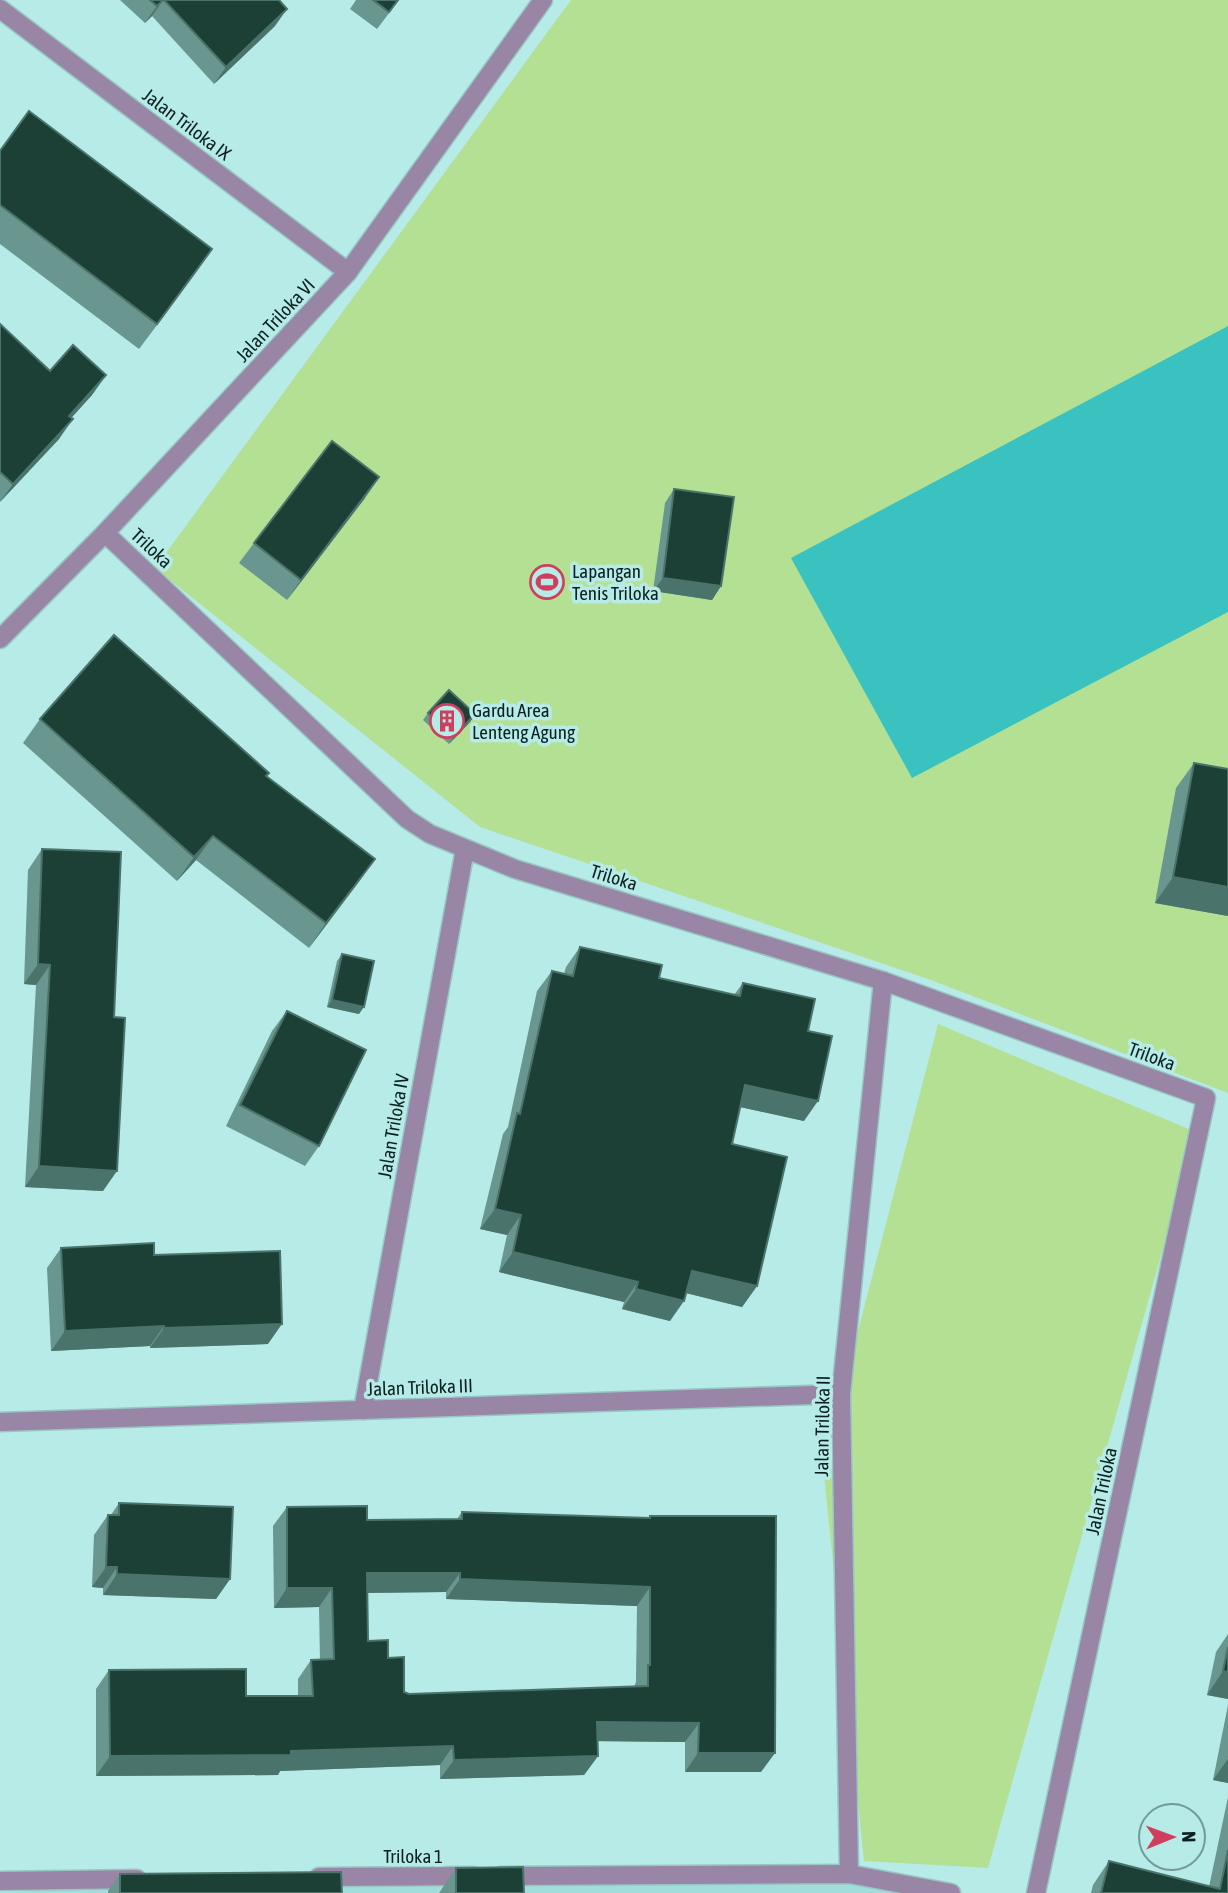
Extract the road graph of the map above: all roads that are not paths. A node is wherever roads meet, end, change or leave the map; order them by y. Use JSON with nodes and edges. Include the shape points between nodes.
{"nodes":[{"id":1,"x":543,"y":0,"type":"edge"},
{"id":2,"x":0,"y":9,"type":"edge"},
{"id":3,"x":348,"y":272,"type":"junction"},
{"id":4,"x":105,"y":533,"type":"junction"},
{"id":5,"x":0,"y":638,"type":"edge"},
{"id":6,"x":465,"y":849,"type":"junction"},
{"id":7,"x":883,"y":981,"type":"junction"},
{"id":8,"x":1206,"y":1098,"type":"joint"},
{"id":9,"x":841,"y":1394,"type":"junction"},
{"id":10,"x":362,"y":1410,"type":"junction"},
{"id":11,"x":0,"y":1423,"type":"edge"},
{"id":12,"x":849,"y":1874,"type":"junction"},
{"id":13,"x":295,"y":1877,"type":"edge"},
{"id":14,"x":157,"y":1878,"type":"edge"},
{"id":15,"x":0,"y":1881,"type":"edge"},
{"id":16,"x":951,"y":1893,"type":"edge"},
{"id":17,"x":1036,"y":1893,"type":"edge"}],
"edges":[{"from":1,"to":3,"type":"street","name":"Jalan Triloka VI"},
{"from":2,"to":3,"type":"street","name":"Jalan Triloka IX"},
{"from":3,"to":4,"type":"street","name":"Jalan Triloka VI"},
{"from":4,"to":5,"type":"street","name":"Jalan Triloka VI"},
{"from":4,"to":6,"type":"street","name":"Triloka","via":[[407,819],[430,835]]},
{"from":6,"to":7,"type":"street","name":"Triloka","via":[[515,869]]},
{"from":6,"to":10,"type":"street","name":"Jalan Triloka IV"},
{"from":7,"to":8,"type":"street","name":"Triloka"},
{"from":7,"to":9,"type":"street","name":"Jalan Triloka II"},
{"from":8,"to":17,"type":"street","name":"Jalan Triloka"},
{"from":9,"to":10,"type":"street","name":"Jalan Triloka III"},
{"from":9,"to":12,"type":"street","name":"Jalan Triloka II"},
{"from":10,"to":11,"type":"street","name":"Jalan Triloka III"},
{"from":12,"to":13,"type":"street","name":"Triloka 1"},
{"from":12,"to":16,"type":"street","name":"Triloka 1"},
{"from":14,"to":15,"type":"street"}]}
